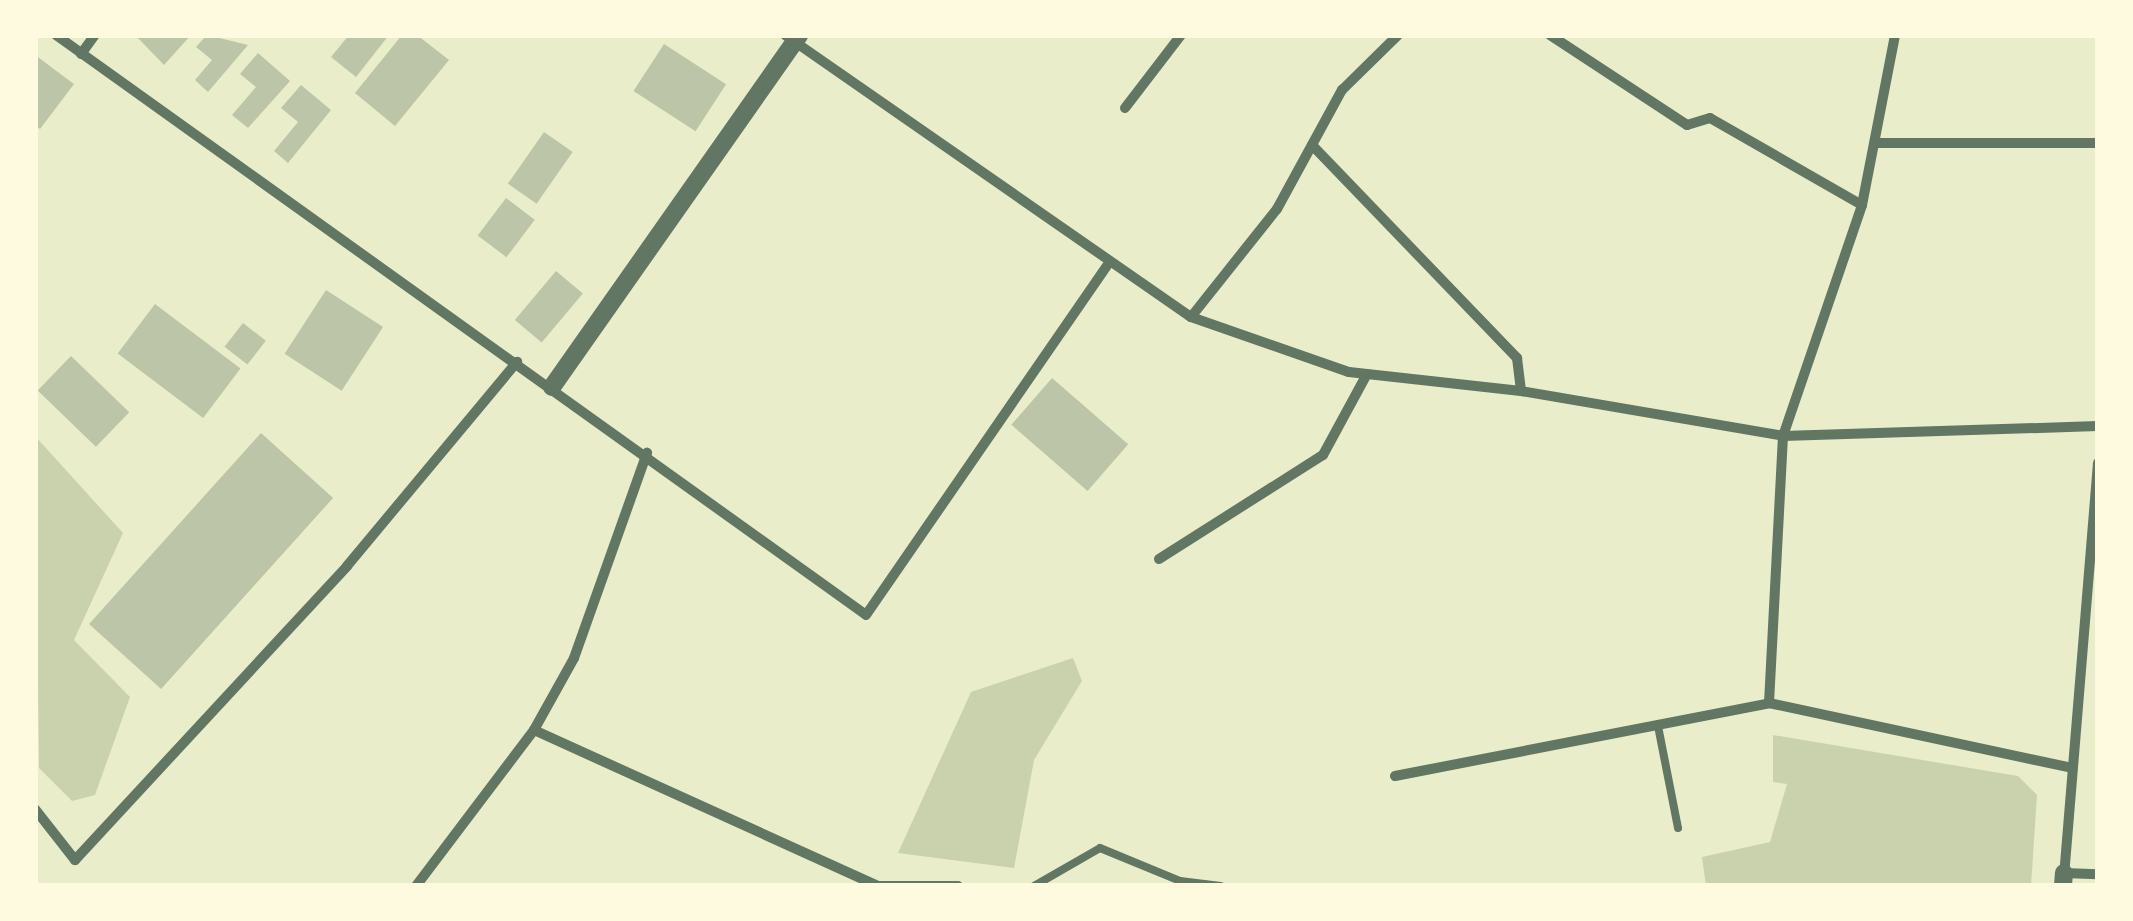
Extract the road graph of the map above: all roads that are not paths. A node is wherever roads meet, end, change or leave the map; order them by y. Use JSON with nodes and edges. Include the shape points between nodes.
{"nodes":[{"id":1,"x":56,"y":35,"type":"edge"},
{"id":2,"x":95,"y":35,"type":"edge"},
{"id":3,"x":1181,"y":35,"type":"edge"},
{"id":4,"x":1398,"y":35,"type":"edge"},
{"id":5,"x":1550,"y":35,"type":"edge"},
{"id":6,"x":1894,"y":35,"type":"edge"},
{"id":7,"x":793,"y":37,"type":"edge"},
{"id":8,"x":82,"y":54,"type":"junction"},
{"id":9,"x":1125,"y":108,"type":"dead end"},
{"id":10,"x":1875,"y":143,"type":"junction"},
{"id":11,"x":2098,"y":143,"type":"edge"},
{"id":12,"x":1312,"y":145,"type":"junction"},
{"id":13,"x":1862,"y":204,"type":"junction"},
{"id":14,"x":1107,"y":266,"type":"junction"},
{"id":15,"x":1191,"y":317,"type":"junction"},
{"id":16,"x":517,"y":362,"type":"junction"},
{"id":17,"x":1367,"y":374,"type":"junction"},
{"id":18,"x":552,"y":387,"type":"junction"},
{"id":19,"x":1521,"y":390,"type":"junction"},
{"id":20,"x":2098,"y":426,"type":"edge"},
{"id":21,"x":1783,"y":436,"type":"junction"},
{"id":22,"x":647,"y":453,"type":"junction"},
{"id":23,"x":2098,"y":463,"type":"edge"},
{"id":24,"x":1159,"y":559,"type":"dead end"},
{"id":25,"x":1769,"y":702,"type":"junction"},
{"id":26,"x":1658,"y":726,"type":"junction"},
{"id":27,"x":534,"y":730,"type":"junction"},
{"id":28,"x":2067,"y":767,"type":"junction"},
{"id":29,"x":1395,"y":776,"type":"dead end"},
{"id":30,"x":35,"y":810,"type":"edge"},
{"id":31,"x":1678,"y":828,"type":"dead end"},
{"id":32,"x":2098,"y":874,"type":"edge"},
{"id":33,"x":2063,"y":879,"type":"edge"},
{"id":34,"x":416,"y":886,"type":"edge"},
{"id":35,"x":878,"y":886,"type":"edge"},
{"id":36,"x":958,"y":886,"type":"edge"},
{"id":37,"x":1034,"y":886,"type":"edge"},
{"id":38,"x":1221,"y":886,"type":"edge"}],
"edges":[{"from":1,"to":8,"type":"street"},
{"from":2,"to":8,"type":"street"},
{"from":3,"to":9,"type":"street"},
{"from":4,"to":12,"type":"street","via":[[1342,90]]},
{"from":5,"to":13,"type":"street","via":[[1688,125],[1710,118]]},
{"from":6,"to":10,"type":"street"},
{"from":7,"to":14,"type":"street"},
{"from":7,"to":18,"type":"street"},
{"from":8,"to":16,"type":"street"},
{"from":10,"to":11,"type":"street"},
{"from":10,"to":13,"type":"street"},
{"from":12,"to":15,"type":"street","via":[[1277,209]]},
{"from":12,"to":19,"type":"street","via":[[1517,358]]},
{"from":13,"to":21,"type":"street"},
{"from":14,"to":15,"type":"street"},
{"from":14,"to":22,"type":"street","via":[[866,615]]},
{"from":15,"to":17,"type":"street"},
{"from":16,"to":18,"type":"street"},
{"from":16,"to":30,"type":"street","via":[[347,566],[75,860]]},
{"from":17,"to":19,"type":"street"},
{"from":17,"to":24,"type":"street","via":[[1323,454]]},
{"from":18,"to":22,"type":"street"},
{"from":19,"to":21,"type":"street"},
{"from":20,"to":21,"type":"street"},
{"from":21,"to":25,"type":"street"},
{"from":22,"to":27,"type":"street","via":[[574,658]]},
{"from":23,"to":28,"type":"street"},
{"from":25,"to":26,"type":"street"},
{"from":25,"to":28,"type":"street"},
{"from":26,"to":29,"type":"street"},
{"from":26,"to":31,"type":"lane"},
{"from":27,"to":34,"type":"street"},
{"from":27,"to":35,"type":"street"},
{"from":28,"to":33,"type":"street"},
{"from":32,"to":33,"type":"street"},
{"from":35,"to":36,"type":"street"},
{"from":37,"to":38,"type":"lane","via":[[1100,848],[1180,881]]}]}
